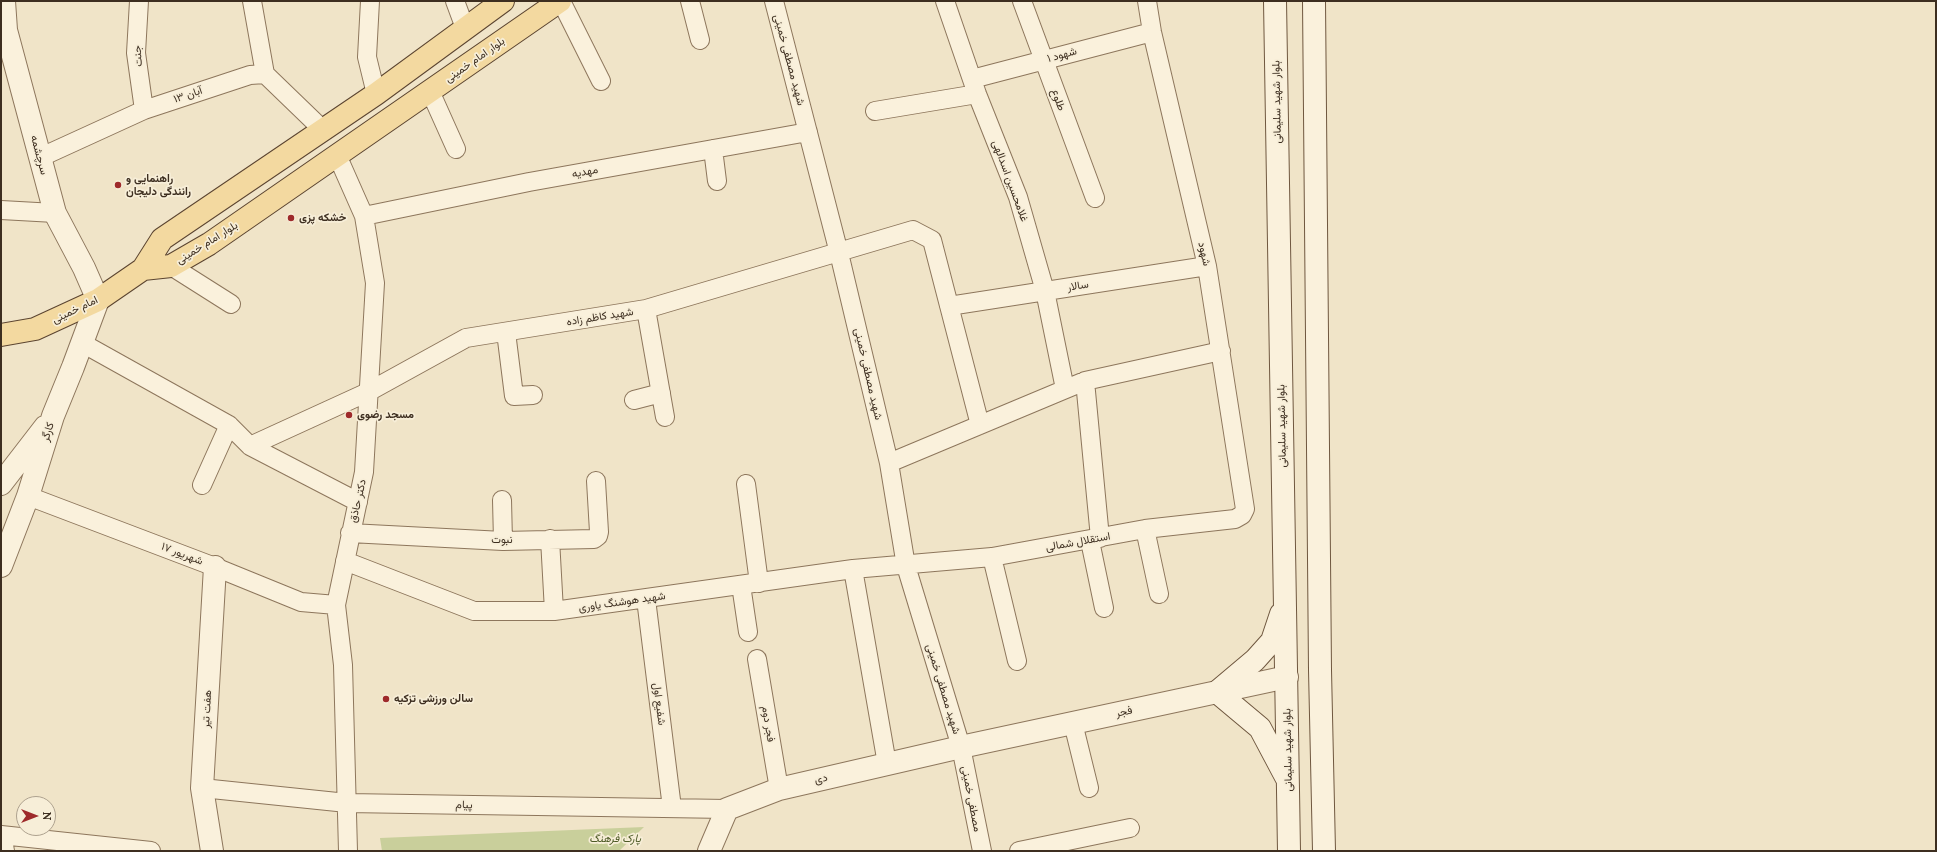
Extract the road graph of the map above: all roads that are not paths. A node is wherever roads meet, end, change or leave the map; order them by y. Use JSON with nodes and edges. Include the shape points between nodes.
{"nodes":[{"id":1,"x":4,"y":1,"type":"edge"},
{"id":2,"x":139,"y":1,"type":"edge"},
{"id":3,"x":252,"y":1,"type":"edge"},
{"id":4,"x":370,"y":1,"type":"edge"},
{"id":5,"x":455,"y":1,"type":"edge"},
{"id":6,"x":503,"y":1,"type":"edge"},
{"id":7,"x":560,"y":1,"type":"edge"},
{"id":8,"x":690,"y":1,"type":"edge"},
{"id":9,"x":774,"y":1,"type":"edge"},
{"id":10,"x":945,"y":1,"type":"edge"},
{"id":11,"x":1022,"y":1,"type":"edge"},
{"id":12,"x":1147,"y":1,"type":"edge"},
{"id":13,"x":1275,"y":1,"type":"edge"},
{"id":14,"x":1314,"y":1,"type":"edge"},
{"id":15,"x":464,"y":28,"type":"junction"},
{"id":16,"x":6,"y":30,"type":"junction"},
{"id":17,"x":1152,"y":32,"type":"junction"},
{"id":18,"x":700,"y":40,"type":"dead end"},
{"id":19,"x":1,"y":53,"type":"edge"},
{"id":20,"x":1044,"y":60,"type":"junction"},
{"id":21,"x":265,"y":74,"type":"junction"},
{"id":22,"x":602,"y":81,"type":"dead end"},
{"id":23,"x":974,"y":87,"type":"junction"},
{"id":24,"x":430,"y":91,"type":"junction"},
{"id":25,"x":376,"y":94,"type":"junction"},
{"id":26,"x":144,"y":110,"type":"junction"},
{"id":27,"x":875,"y":111,"type":"dead end"},
{"id":28,"x":323,"y":130,"type":"junction"},
{"id":29,"x":808,"y":132,"type":"junction"},
{"id":30,"x":456,"y":149,"type":"dead end"},
{"id":31,"x":713,"y":149,"type":"junction"},
{"id":32,"x":337,"y":155,"type":"junction"},
{"id":33,"x":39,"y":158,"type":"junction"},
{"id":34,"x":717,"y":181,"type":"dead end"},
{"id":35,"x":1095,"y":198,"type":"dead end"},
{"id":36,"x":1,"y":210,"type":"edge"},
{"id":37,"x":54,"y":213,"type":"junction"},
{"id":38,"x":364,"y":216,"type":"junction"},
{"id":39,"x":839,"y":253,"type":"junction"},
{"id":40,"x":171,"y":266,"type":"junction"},
{"id":41,"x":1207,"y":266,"type":"junction"},
{"id":42,"x":142,"y":269,"type":"junction"},
{"id":43,"x":1045,"y":291,"type":"junction"},
{"id":44,"x":98,"y":300,"type":"junction"},
{"id":45,"x":231,"y":304,"type":"dead end"},
{"id":46,"x":949,"y":306,"type":"junction"},
{"id":47,"x":646,"y":309,"type":"junction"},
{"id":48,"x":506,"y":332,"type":"junction"},
{"id":49,"x":1,"y":335,"type":"edge"},
{"id":50,"x":82,"y":343,"type":"junction"},
{"id":51,"x":1221,"y":351,"type":"junction"},
{"id":52,"x":1086,"y":381,"type":"junction"},
{"id":53,"x":1065,"y":389,"type":"junction"},
{"id":54,"x":368,"y":392,"type":"junction"},
{"id":55,"x":661,"y":393,"type":"junction"},
{"id":56,"x":533,"y":395,"type":"dead end"},
{"id":57,"x":634,"y":400,"type":"dead end"},
{"id":58,"x":53,"y":416,"type":"junction"},
{"id":59,"x":665,"y":417,"type":"dead end"},
{"id":60,"x":229,"y":425,"type":"junction"},
{"id":61,"x":980,"y":425,"type":"junction"},
{"id":62,"x":250,"y":446,"type":"junction"},
{"id":63,"x":889,"y":463,"type":"junction"},
{"id":64,"x":596,"y":481,"type":"dead end"},
{"id":65,"x":1,"y":484,"type":"edge"},
{"id":66,"x":746,"y":484,"type":"dead end"},
{"id":67,"x":202,"y":485,"type":"dead end"},
{"id":68,"x":28,"y":496,"type":"junction"},
{"id":69,"x":502,"y":500,"type":"dead end"},
{"id":70,"x":358,"y":502,"type":"junction"},
{"id":71,"x":1245,"y":509,"type":"joint"},
{"id":72,"x":1145,"y":529,"type":"junction"},
{"id":73,"x":350,"y":533,"type":"junction"},
{"id":74,"x":550,"y":539,"type":"junction"},
{"id":75,"x":1095,"y":539,"type":"junction"},
{"id":76,"x":503,"y":541,"type":"junction"},
{"id":77,"x":992,"y":557,"type":"junction"},
{"id":78,"x":345,"y":561,"type":"junction"},
{"id":79,"x":1,"y":566,"type":"edge"},
{"id":80,"x":906,"y":566,"type":"junction"},
{"id":81,"x":215,"y":567,"type":"junction"},
{"id":82,"x":853,"y":569,"type":"junction"},
{"id":83,"x":759,"y":583,"type":"junction"},
{"id":84,"x":741,"y":585,"type":"junction"},
{"id":85,"x":1159,"y":594,"type":"dead end"},
{"id":86,"x":646,"y":599,"type":"junction"},
{"id":87,"x":1285,"y":601,"type":"junction"},
{"id":88,"x":336,"y":605,"type":"junction"},
{"id":89,"x":1104,"y":608,"type":"dead end"},
{"id":90,"x":554,"y":611,"type":"junction"},
{"id":91,"x":748,"y":632,"type":"dead end"},
{"id":92,"x":757,"y":659,"type":"dead end"},
{"id":93,"x":1017,"y":661,"type":"dead end"},
{"id":94,"x":1320,"y":670,"type":"junction"},
{"id":95,"x":1287,"y":677,"type":"junction"},
{"id":96,"x":1217,"y":692,"type":"junction"},
{"id":97,"x":1073,"y":723,"type":"junction"},
{"id":98,"x":961,"y":747,"type":"junction"},
{"id":99,"x":887,"y":764,"type":"junction"},
{"id":100,"x":1288,"y":782,"type":"junction"},
{"id":101,"x":202,"y":788,"type":"junction"},
{"id":102,"x":1089,"y":788,"type":"dead end"},
{"id":103,"x":779,"y":789,"type":"junction"},
{"id":104,"x":347,"y":803,"type":"junction"},
{"id":105,"x":672,"y":808,"type":"junction"},
{"id":106,"x":727,"y":809,"type":"junction"},
{"id":107,"x":1130,"y":828,"type":"dead end"},
{"id":108,"x":2,"y":840,"type":"edge"},
{"id":109,"x":70,"y":847,"type":"edge"},
{"id":110,"x":151,"y":851,"type":"edge"},
{"id":111,"x":212,"y":851,"type":"edge"},
{"id":112,"x":348,"y":851,"type":"edge"},
{"id":113,"x":709,"y":851,"type":"edge"},
{"id":114,"x":982,"y":851,"type":"edge"},
{"id":115,"x":1019,"y":851,"type":"edge"},
{"id":116,"x":1289,"y":851,"type":"edge"},
{"id":117,"x":1324,"y":851,"type":"edge"}],
"edges":[{"from":1,"to":16,"type":"main road","name":"سرچشمه"},
{"from":2,"to":26,"type":"street","name":"جنت","via":[[136,52]]},
{"from":3,"to":21,"type":"street"},
{"from":4,"to":25,"type":"street","via":[[367,57]]},
{"from":5,"to":15,"type":"street"},
{"from":6,"to":15,"type":"main road"},
{"from":7,"to":22,"type":"street"},
{"from":7,"to":24,"type":"main road","name":"بلوار امام خمینی"},
{"from":8,"to":18,"type":"street"},
{"from":9,"to":29,"type":"street","name":"شهید مصطفی خمینی"},
{"from":10,"to":23,"type":"street","name":"غلامحسین اسدالهی"},
{"from":11,"to":20,"type":"street","name":"طلوع"},
{"from":12,"to":17,"type":"street","name":"شهود"},
{"from":13,"to":87,"type":"main road","name":"بلوار شهید سلیمانی"},
{"from":14,"to":94,"type":"main road"},
{"from":15,"to":25,"type":"main road"},
{"from":16,"to":19,"type":"street"},
{"from":16,"to":33,"type":"main road","name":"سرچشمه"},
{"from":17,"to":20,"type":"street","name":"شهود ۱"},
{"from":17,"to":41,"type":"street","name":"شهود"},
{"from":20,"to":23,"type":"street","name":"شهود ۱"},
{"from":20,"to":35,"type":"street","name":"طلوع"},
{"from":21,"to":26,"type":"street","name":"۱۳ آبان","via":[[250,74]]},
{"from":21,"to":28,"type":"street"},
{"from":23,"to":27,"type":"street","name":"شهود ۱"},
{"from":23,"to":43,"type":"street","name":"غلامحسین اسدالهی","via":[[1018,197]]},
{"from":24,"to":30,"type":"street"},
{"from":24,"to":32,"type":"main road","name":"بلوار امام خمینی"},
{"from":25,"to":28,"type":"main road"},
{"from":26,"to":33,"type":"street","name":"۱۳ آبان"},
{"from":28,"to":42,"type":"main road","via":[[162,239]]},
{"from":29,"to":31,"type":"street","name":"مهدیه"},
{"from":29,"to":39,"type":"street","name":"شهید مصطفی خمینی"},
{"from":31,"to":34,"type":"street"},
{"from":31,"to":38,"type":"street","name":"مهدیه","via":[[529,182]]},
{"from":32,"to":38,"type":"street","name":"دکتر حاذق"},
{"from":32,"to":40,"type":"main road","name":"بلوار امام خمینی","via":[[209,244]]},
{"from":33,"to":37,"type":"main road","name":"سرچشمه"},
{"from":36,"to":37,"type":"street"},
{"from":37,"to":44,"type":"main road","name":"سرچشمه"},
{"from":38,"to":54,"type":"street","name":"دکتر حاذق","via":[[374,284]]},
{"from":39,"to":46,"type":"street","name":"شهید کاظم زاده","via":[[913,230],[932,240]]},
{"from":39,"to":47,"type":"street","name":"شهید کاظم زاده"},
{"from":39,"to":63,"type":"street","name":"شهید مصطفی خمینی"},
{"from":40,"to":42,"type":"main road","name":"بلوار امام خمینی"},
{"from":40,"to":45,"type":"street"},
{"from":41,"to":43,"type":"street","name":"سالار"},
{"from":41,"to":51,"type":"street","name":"شهود"},
{"from":42,"to":44,"type":"main road","name":"امام خمینی"},
{"from":43,"to":46,"type":"street","name":"سالار"},
{"from":43,"to":53,"type":"street","name":"غلامحسین اسدالهی"},
{"from":44,"to":49,"type":"main road","name":"امام خمینی","via":[[35,329]]},
{"from":44,"to":50,"type":"main road","name":"کارگر"},
{"from":46,"to":61,"type":"street","name":"شهید کاظم زاده"},
{"from":47,"to":48,"type":"street","name":"شهید کاظم زاده"},
{"from":47,"to":55,"type":"street"},
{"from":48,"to":54,"type":"street","name":"شهید کاظم زاده","via":[[466,338]]},
{"from":48,"to":56,"type":"street","via":[[514,396]]},
{"from":50,"to":58,"type":"main road","name":"کارگر"},
{"from":50,"to":60,"type":"street"},
{"from":51,"to":52,"type":"street"},
{"from":51,"to":71,"type":"street","name":"شهود"},
{"from":52,"to":53,"type":"street"},
{"from":52,"to":75,"type":"street"},
{"from":53,"to":61,"type":"street"},
{"from":54,"to":62,"type":"street"},
{"from":54,"to":70,"type":"street","name":"دکتر حاذق","via":[[364,472]]},
{"from":55,"to":57,"type":"street"},
{"from":55,"to":59,"type":"street"},
{"from":58,"to":65,"type":"main road"},
{"from":58,"to":68,"type":"main road","name":"کارگر"},
{"from":60,"to":62,"type":"street"},
{"from":60,"to":67,"type":"street"},
{"from":61,"to":63,"type":"street"},
{"from":62,"to":70,"type":"street"},
{"from":63,"to":80,"type":"street","name":"شهید مصطفی خمینی"},
{"from":64,"to":74,"type":"street","name":"نبوت","via":[[598,536],[594,540]]},
{"from":66,"to":83,"type":"street"},
{"from":68,"to":79,"type":"main road","name":"کارگر"},
{"from":68,"to":81,"type":"street","name":"۱۷ شهریور"},
{"from":69,"to":76,"type":"street"},
{"from":70,"to":73,"type":"street","name":"دکتر حاذق"},
{"from":71,"to":72,"type":"street","name":"استقلال شمالی","via":[[1242,515],[1235,519]]},
{"from":72,"to":75,"type":"street","name":"استقلال شمالی"},
{"from":72,"to":85,"type":"street"},
{"from":73,"to":76,"type":"street","name":"نبوت"},
{"from":73,"to":78,"type":"street","name":"دکتر حاذق"},
{"from":74,"to":76,"type":"street","name":"نبوت"},
{"from":74,"to":90,"type":"street"},
{"from":75,"to":77,"type":"street","name":"استقلال شمالی"},
{"from":75,"to":89,"type":"street"},
{"from":77,"to":80,"type":"street","name":"استقلال شمالی"},
{"from":77,"to":93,"type":"street"},
{"from":78,"to":88,"type":"street","name":"دکتر حاذق"},
{"from":78,"to":90,"type":"street","name":"شهید هوشنگ یاوری","via":[[474,611]]},
{"from":80,"to":82,"type":"street","name":"شهید هوشنگ یاوری"},
{"from":80,"to":98,"type":"street","name":"شهید مصطفی خمینی"},
{"from":81,"to":88,"type":"street","name":"۱۷ شهریور","via":[[301,602]]},
{"from":81,"to":101,"type":"main road","name":"هفت تیر"},
{"from":82,"to":83,"type":"street","name":"شهید هوشنگ یاوری"},
{"from":82,"to":99,"type":"street"},
{"from":83,"to":84,"type":"street","name":"شهید هوشنگ یاوری"},
{"from":84,"to":86,"type":"street","name":"شهید هوشنگ یاوری"},
{"from":84,"to":91,"type":"street"},
{"from":86,"to":90,"type":"street","name":"شهید هوشنگ یاوری"},
{"from":86,"to":105,"type":"street","name":"شفیع اول"},
{"from":87,"to":95,"type":"main road","name":"بلوار شهید سلیمانی"},
{"from":87,"to":96,"type":"main road","via":[[1272,641],[1255,660]]},
{"from":88,"to":104,"type":"street","name":"دکتر حاذق","via":[[343,665]]},
{"from":92,"to":103,"type":"street","name":"فجر دوم"},
{"from":94,"to":95,"type":"main road","name":"فجر"},
{"from":94,"to":117,"type":"main road"},
{"from":95,"to":96,"type":"main road","name":"فجر"},
{"from":95,"to":100,"type":"main road","name":"بلوار شهید سلیمانی"},
{"from":96,"to":97,"type":"main road","name":"فجر"},
{"from":96,"to":100,"type":"main road","via":[[1260,728]]},
{"from":97,"to":98,"type":"main road","name":"فجر"},
{"from":97,"to":102,"type":"street"},
{"from":98,"to":99,"type":"main road","name":"دی"},
{"from":98,"to":114,"type":"street","name":"مصطفی خمینی"},
{"from":99,"to":103,"type":"main road","name":"دی"},
{"from":100,"to":116,"type":"main road","name":"بلوار شهید سلیمانی"},
{"from":101,"to":104,"type":"street","name":"پیام"},
{"from":101,"to":111,"type":"main road","name":"هفت تیر"},
{"from":103,"to":106,"type":"main road","name":"دی"},
{"from":104,"to":105,"type":"street","name":"پیام"},
{"from":104,"to":112,"type":"street","name":"دکتر حاذق"},
{"from":105,"to":106,"type":"street","name":"پیام"},
{"from":106,"to":113,"type":"main road"},
{"from":107,"to":115,"type":"street"},
{"from":108,"to":109,"type":"street"},
{"from":109,"to":110,"type":"street"}]}
